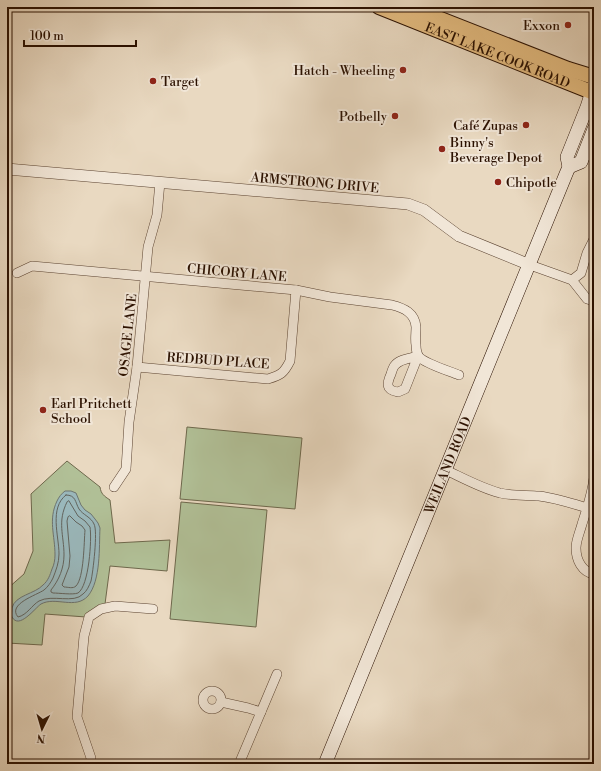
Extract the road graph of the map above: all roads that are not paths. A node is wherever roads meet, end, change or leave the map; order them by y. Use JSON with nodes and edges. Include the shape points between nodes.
{"nodes":[{"id":1,"x":379,"y":7,"type":"edge"},
{"id":2,"x":410,"y":7,"type":"edge"},
{"id":3,"x":594,"y":77,"type":"edge"},
{"id":4,"x":593,"y":90,"type":"edge"},
{"id":5,"x":594,"y":130,"type":"edge"},
{"id":6,"x":569,"y":167,"type":"junction"},
{"id":7,"x":7,"y":168,"type":"edge"},
{"id":8,"x":160,"y":182,"type":"junction"},
{"id":9,"x":594,"y":239,"type":"edge"},
{"id":10,"x":530,"y":265,"type":"junction"},
{"id":11,"x":17,"y":273,"type":"dead end"},
{"id":12,"x":146,"y":276,"type":"junction"},
{"id":13,"x":572,"y":280,"type":"junction"},
{"id":14,"x":296,"y":290,"type":"junction"},
{"id":15,"x":594,"y":301,"type":"edge"},
{"id":16,"x":137,"y":367,"type":"junction"},
{"id":17,"x":459,"y":375,"type":"dead end"},
{"id":18,"x":446,"y":470,"type":"junction"},
{"id":19,"x":594,"y":478,"type":"edge"},
{"id":20,"x":114,"y":487,"type":"dead end"},
{"id":21,"x":587,"y":508,"type":"junction"},
{"id":22,"x":594,"y":574,"type":"edge"},
{"id":23,"x":154,"y":609,"type":"dead end"},
{"id":24,"x":277,"y":674,"type":"dead end"},
{"id":25,"x":221,"y":702,"type":"dead end"},
{"id":26,"x":261,"y":712,"type":"junction"},
{"id":27,"x":7,"y":744,"type":"edge"},
{"id":28,"x":7,"y":752,"type":"edge"},
{"id":29,"x":90,"y":764,"type":"edge"},
{"id":30,"x":240,"y":764,"type":"edge"},
{"id":31,"x":325,"y":764,"type":"edge"}],
"edges":[{"from":1,"to":4,"type":"main road","name":"EAST LAKE COOK ROAD"},
{"from":2,"to":3,"type":"main road","name":"EAST LAKE COOK ROAD"},
{"from":4,"to":6,"type":"main road","name":"WEILAND ROAD","via":[[567,157]]},
{"from":5,"to":6,"type":"main road","via":[[581,162]]},
{"from":6,"to":10,"type":"main road","name":"WEILAND ROAD"},
{"from":7,"to":8,"type":"street","name":"ARMSTRONG DRIVE"},
{"from":8,"to":10,"type":"street","name":"ARMSTRONG DRIVE","via":[[408,204],[424,210],[459,236]]},
{"from":8,"to":12,"type":"street","name":"OSAGE LANE","via":[[157,215],[148,247]]},
{"from":9,"to":13,"type":"street","via":[[581,272]]},
{"from":10,"to":13,"type":"street","name":"ARMSTRONG DRIVE"},
{"from":10,"to":18,"type":"main road","name":"WEILAND ROAD"},
{"from":11,"to":12,"type":"street","name":"CHICORY LANE","via":[[32,266]]},
{"from":12,"to":14,"type":"street","name":"CHICORY LANE"},
{"from":12,"to":16,"type":"street","name":"OSAGE LANE"},
{"from":13,"to":15,"type":"street","via":[[587,299]]},
{"from":14,"to":16,"type":"street","name":"REDBUD PLACE","via":[[290,361],[286,370],[277,376],[268,379]]},
{"from":14,"to":17,"type":"street","name":"CHICORY LANE","via":[[402,307],[416,325],[418,356],[426,362]]},
{"from":16,"to":20,"type":"street","name":"OSAGE LANE","via":[[129,422],[126,469]]},
{"from":18,"to":21,"type":"street","via":[[500,493],[556,499]]},
{"from":18,"to":31,"type":"main road","name":"WEILAND ROAD"},
{"from":19,"to":21,"type":"street"},
{"from":21,"to":22,"type":"street","via":[[576,547],[577,557],[585,571]]},
{"from":23,"to":29,"type":"street","via":[[115,606],[101,609],[90,617],[84,636],[77,717],[91,758]]},
{"from":24,"to":26,"type":"street"},
{"from":25,"to":26,"type":"street"},
{"from":26,"to":30,"type":"street"},
{"from":27,"to":28,"type":"street"}]}
